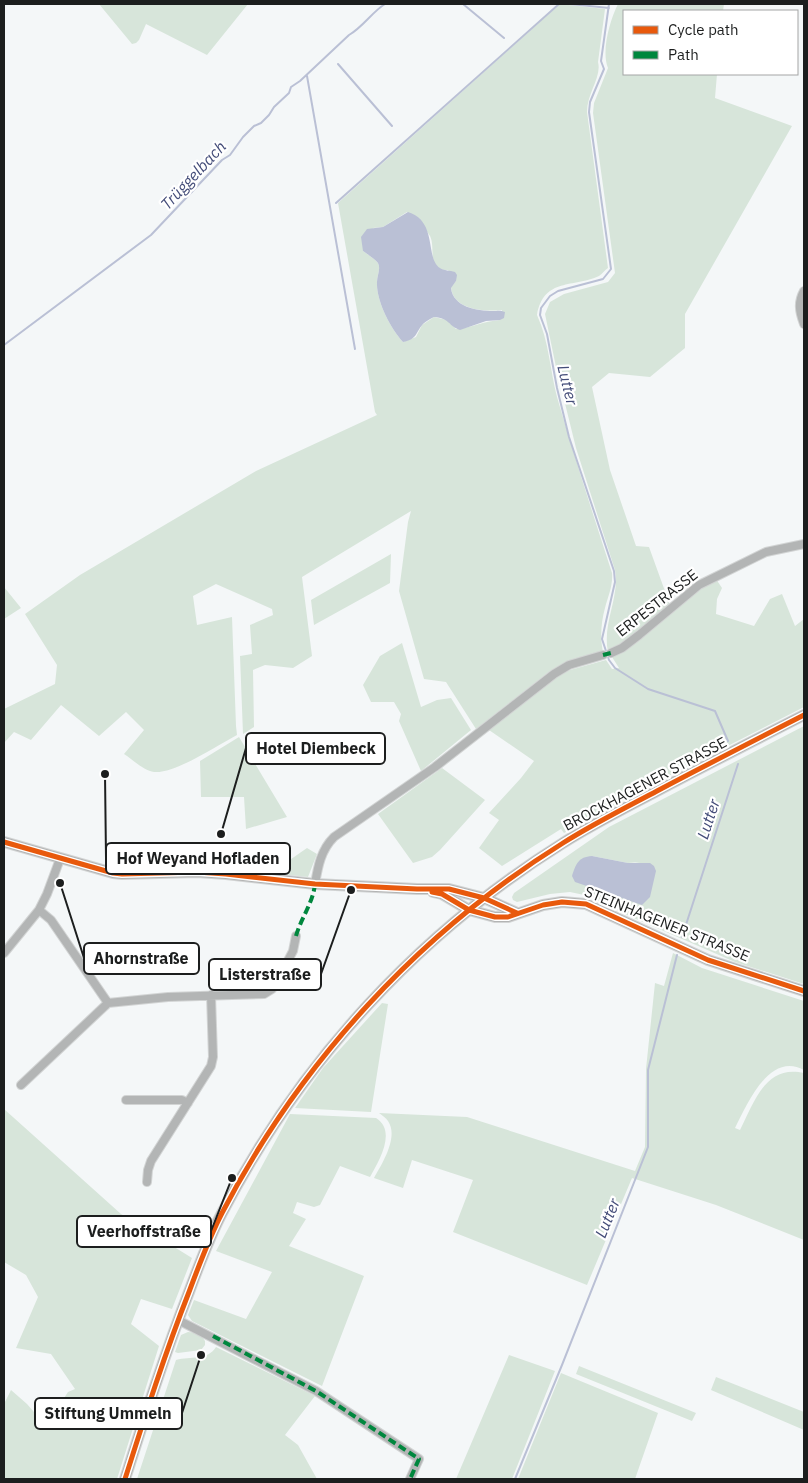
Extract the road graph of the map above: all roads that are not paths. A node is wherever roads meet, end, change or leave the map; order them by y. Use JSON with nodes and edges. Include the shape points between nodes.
{"nodes":[{"id":1,"x":804,"y":291,"type":"edge"},
{"id":2,"x":804,"y":324,"type":"edge"},
{"id":3,"x":804,"y":544,"type":"edge"},
{"id":4,"x":804,"y":715,"type":"edge"},
{"id":5,"x":4,"y":842,"type":"edge"},
{"id":6,"x":60,"y":859,"type":"junction"},
{"id":7,"x":315,"y":884,"type":"junction"},
{"id":8,"x":418,"y":889,"type":"junction"},
{"id":9,"x":484,"y":898,"type":"junction"},
{"id":10,"x":39,"y":910,"type":"junction"},
{"id":11,"x":469,"y":910,"type":"junction"},
{"id":12,"x":516,"y":913,"type":"junction"},
{"id":13,"x":296,"y":936,"type":"dead end"},
{"id":14,"x":4,"y":953,"type":"edge"},
{"id":15,"x":804,"y":991,"type":"edge"},
{"id":16,"x":211,"y":995,"type":"junction"},
{"id":17,"x":108,"y":1004,"type":"junction"},
{"id":18,"x":21,"y":1085,"type":"dead end"},
{"id":19,"x":126,"y":1100,"type":"dead end"},
{"id":20,"x":188,"y":1103,"type":"junction"},
{"id":21,"x":147,"y":1182,"type":"dead end"},
{"id":22,"x":178,"y":1320,"type":"junction"},
{"id":23,"x":125,"y":1479,"type":"edge"},
{"id":24,"x":410,"y":1479,"type":"edge"}],
"edges":[{"from":1,"to":2,"type":"street","via":[[800,309]]},
{"from":3,"to":7,"type":"street","name":"ERPESTRASSE","via":[[766,552],[699,585],[622,648],[554,674],[435,767],[334,837],[322,853]]},
{"from":4,"to":9,"type":"main road","name":"BROCKHAGENER STRASSE","via":[[598,822]]},
{"from":5,"to":6,"type":"main road","name":"STEINHAGENER STRASSE"},
{"from":6,"to":7,"type":"main road","name":"STEINHAGENER STRASSE","via":[[122,874],[208,873]]},
{"from":6,"to":10,"type":"street"},
{"from":7,"to":8,"type":"main road","name":"STEINHAGENER STRASSE"},
{"from":8,"to":9,"type":"main road","name":"STEINHAGENER STRASSE","via":[[449,889]]},
{"from":8,"to":11,"type":"main road","name":"STEINHAGENER STRASSE","via":[[442,894]]},
{"from":9,"to":11,"type":"main road","name":"BROCKHAGENER STRASSE"},
{"from":9,"to":12,"type":"main road","name":"STEINHAGENER STRASSE"},
{"from":10,"to":14,"type":"street"},
{"from":10,"to":17,"type":"street","via":[[51,920]]},
{"from":11,"to":12,"type":"main road","name":"STEINHAGENER STRASSE","via":[[495,917]]},
{"from":11,"to":22,"type":"main road","name":"BROCKHAGENER STRASSE","via":[[393,978],[336,1040],[300,1087],[251,1162],[222,1214]]},
{"from":12,"to":15,"type":"main road","name":"STEINHAGENER STRASSE","via":[[562,902],[586,904],[708,960]]},
{"from":13,"to":16,"type":"street","via":[[293,951],[272,989],[260,995]]},
{"from":16,"to":17,"type":"street"},
{"from":16,"to":20,"type":"street","via":[[213,1057],[211,1066]]},
{"from":17,"to":18,"type":"street"},
{"from":19,"to":20,"type":"street","via":[[182,1100]]},
{"from":20,"to":21,"type":"street","via":[[149,1166]]},
{"from":22,"to":23,"type":"main road","name":"BROCKHAGENER STRASSE"},
{"from":22,"to":24,"type":"street","via":[[316,1391],[419,1459]]}]}
